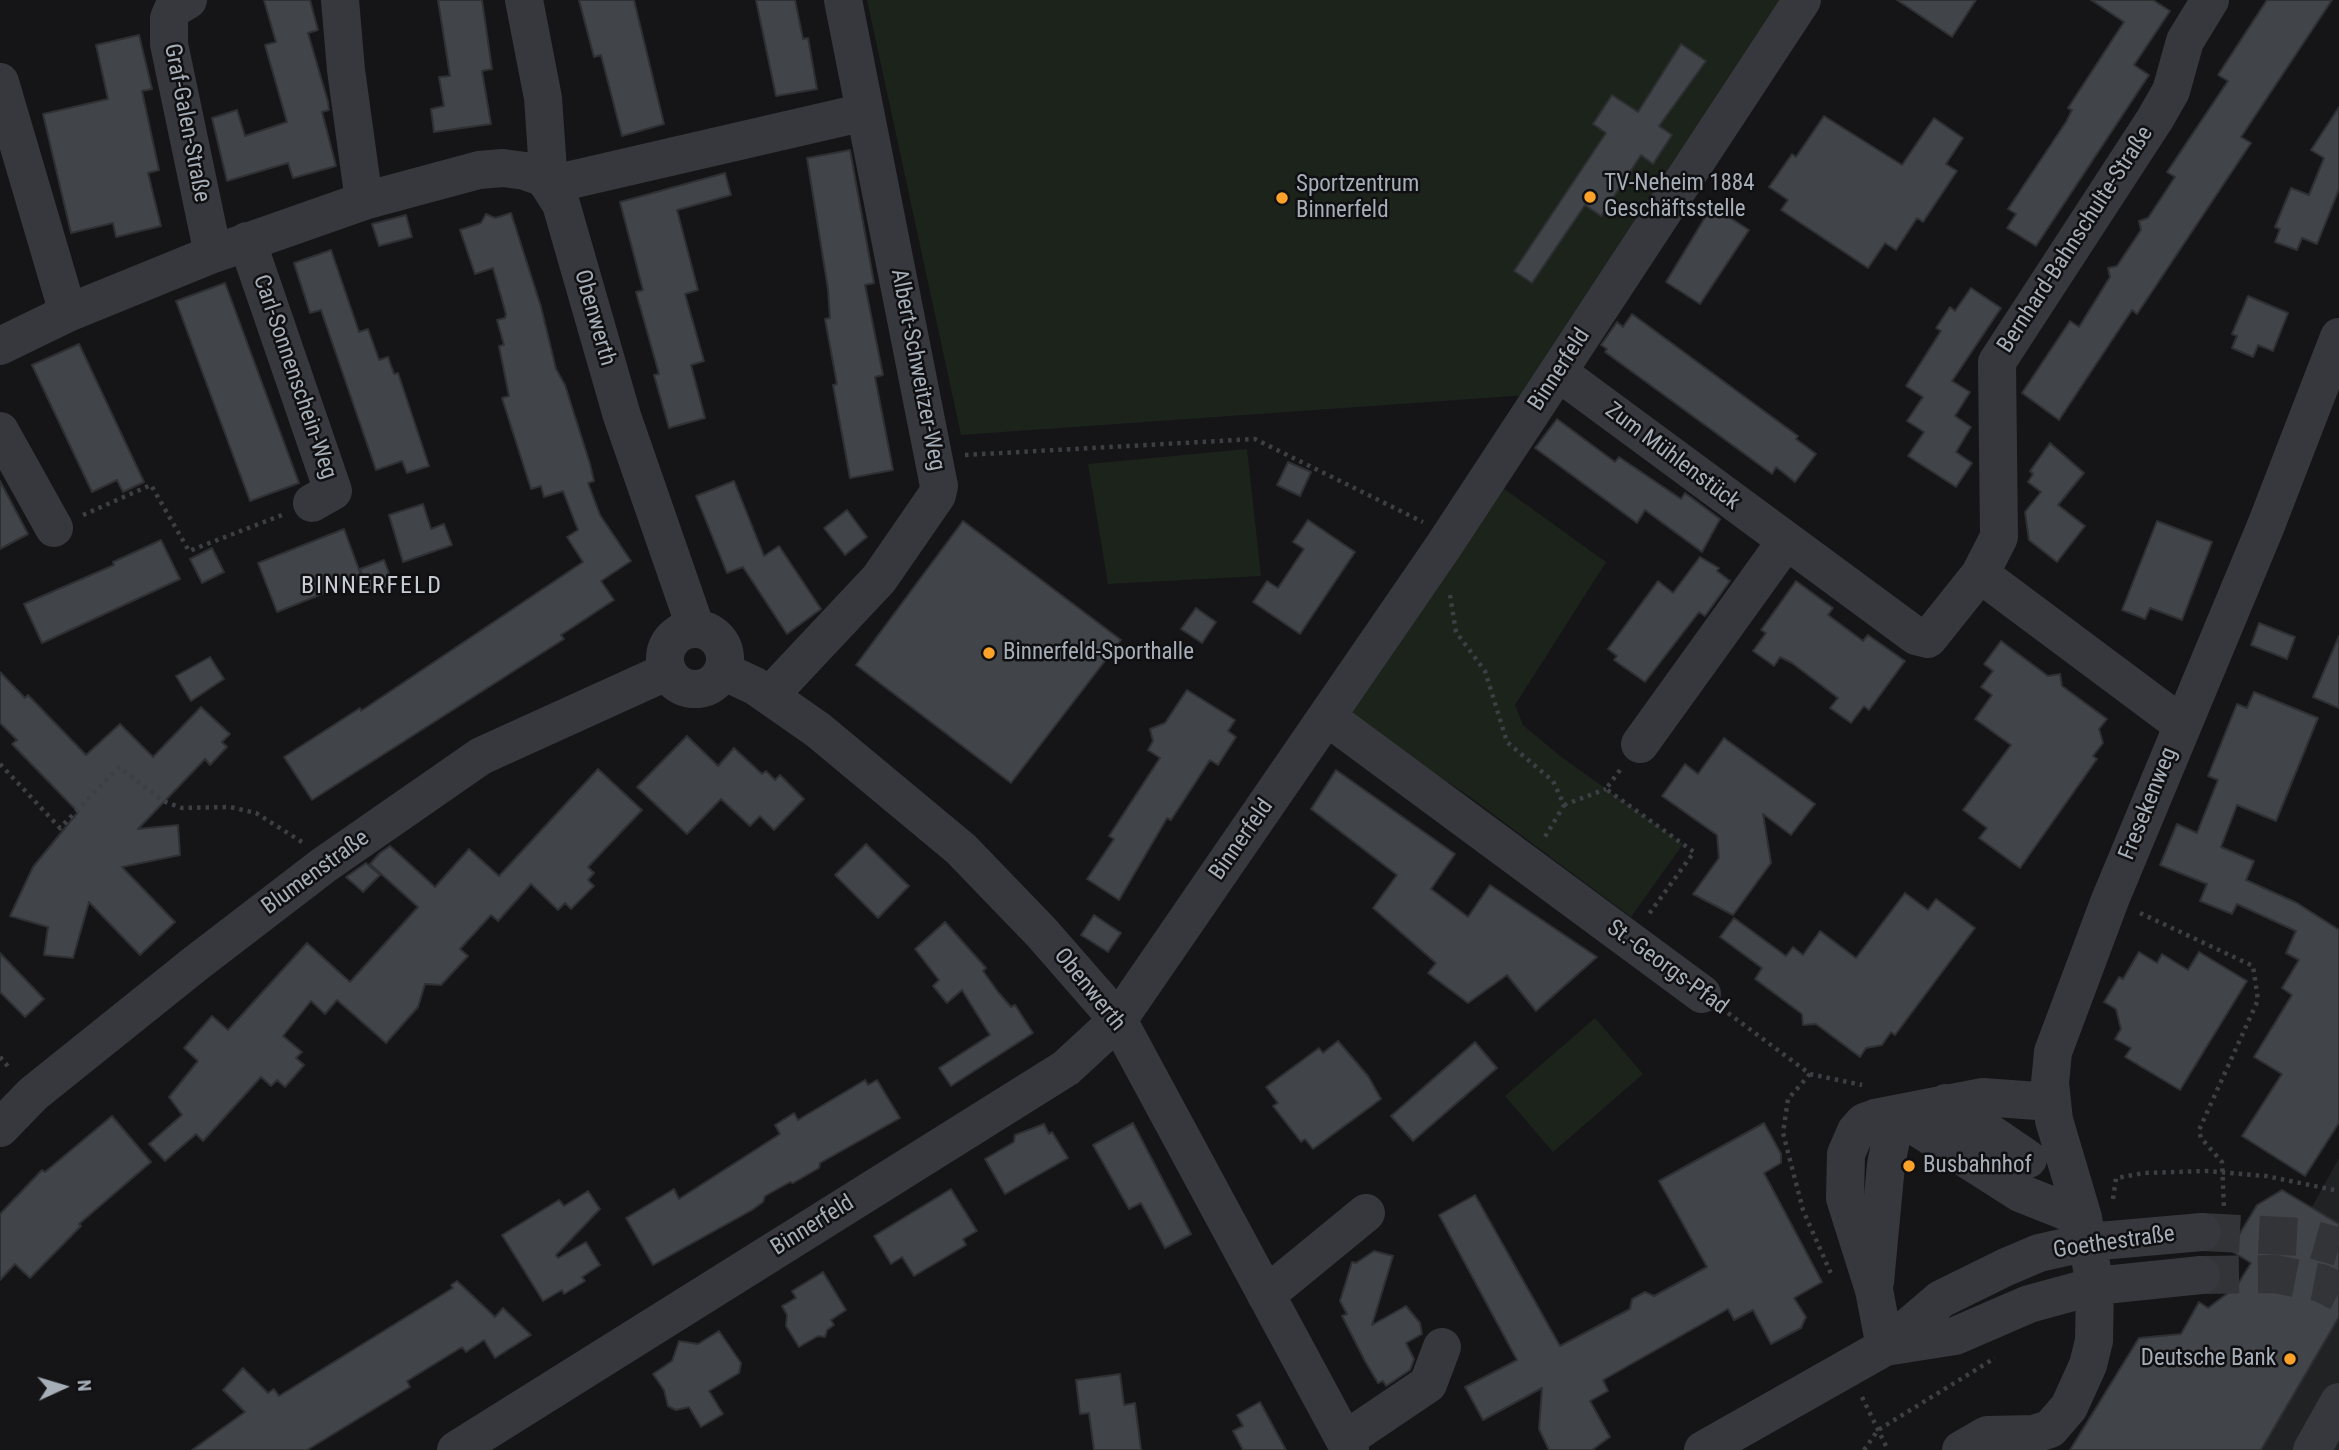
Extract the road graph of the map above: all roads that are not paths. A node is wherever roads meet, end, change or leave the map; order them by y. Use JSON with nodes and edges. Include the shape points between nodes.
{"nodes":[{"id":1,"x":187,"y":0,"type":"edge"},
{"id":2,"x":340,"y":0,"type":"edge"},
{"id":3,"x":524,"y":0,"type":"edge"},
{"id":4,"x":843,"y":0,"type":"edge"},
{"id":5,"x":1802,"y":0,"type":"edge"},
{"id":6,"x":2210,"y":0,"type":"edge"},
{"id":7,"x":0,"y":82,"type":"edge"},
{"id":8,"x":865,"y":112,"type":"junction"},
{"id":9,"x":549,"y":185,"type":"junction"},
{"id":10,"x":364,"y":201,"type":"junction"},
{"id":11,"x":230,"y":247,"type":"junction"},
{"id":12,"x":68,"y":313,"type":"junction"},
{"id":13,"x":2339,"y":337,"type":"edge"},
{"id":14,"x":0,"y":346,"type":"edge"},
{"id":15,"x":1559,"y":372,"type":"junction"},
{"id":16,"x":0,"y":431,"type":"edge"},
{"id":17,"x":313,"y":503,"type":"road end"},
{"id":18,"x":54,"y":528,"type":"road end"},
{"id":19,"x":1786,"y":541,"type":"junction"},
{"id":20,"x":1980,"y":574,"type":"junction"},
{"id":21,"x":696,"y":629,"type":"junction"},
{"id":22,"x":723,"y":671,"type":"junction"},
{"id":23,"x":666,"y":672,"type":"junction"},
{"id":24,"x":770,"y":695,"type":"junction"},
{"id":25,"x":1327,"y":717,"type":"junction"},
{"id":26,"x":2181,"y":724,"type":"junction"},
{"id":27,"x":1640,"y":744,"type":"road end"},
{"id":28,"x":1702,"y":994,"type":"road end"},
{"id":29,"x":1118,"y":1020,"type":"junction"},
{"id":30,"x":2051,"y":1102,"type":"junction"},
{"id":31,"x":1946,"y":1103,"type":"junction"},
{"id":32,"x":1896,"y":1114,"type":"junction"},
{"id":33,"x":0,"y":1128,"type":"edge"},
{"id":34,"x":2028,"y":1159,"type":"dead end"},
{"id":35,"x":1366,"y":1213,"type":"dead end"},
{"id":36,"x":2085,"y":1230,"type":"junction"},
{"id":37,"x":2203,"y":1232,"type":"tunnel mouth"},
{"id":38,"x":2201,"y":1275,"type":"tunnel mouth"},
{"id":39,"x":2095,"y":1286,"type":"junction"},
{"id":40,"x":1266,"y":1295,"type":"junction"},
{"id":41,"x":1441,"y":1347,"type":"dead end"},
{"id":42,"x":1885,"y":1347,"type":"junction"},
{"id":43,"x":2339,"y":1402,"type":"edge"},
{"id":44,"x":1347,"y":1445,"type":"edge"},
{"id":45,"x":1966,"y":1449,"type":"edge"},
{"id":46,"x":456,"y":1450,"type":"edge"},
{"id":47,"x":1703,"y":1450,"type":"edge"},
{"id":48,"x":2312,"y":1450,"type":"edge"}],
"edges":[{"from":1,"to":11,"type":"street","name":"Graf-Galen-Straße","via":[[173,9],[169,44]]},
{"from":2,"to":10,"type":"street"},
{"from":3,"to":9,"type":"street","name":"Obenwerth","via":[[543,98]]},
{"from":4,"to":8,"type":"street","name":"Albert-Schweitzer-Weg"},
{"from":5,"to":15,"type":"street","name":"Binnerfeld"},
{"from":6,"to":20,"type":"street","name":"Bernhard-Bahnschulte-Straße","via":[[2185,41],[2171,90],[2155,119],[1997,362],[2000,528]]},
{"from":7,"to":12,"type":"street"},
{"from":8,"to":9,"type":"street"},
{"from":8,"to":24,"type":"street","name":"Albert-Schweitzer-Weg","via":[[939,486],[887,568]]},
{"from":9,"to":10,"type":"street","via":[[525,171],[503,168]]},
{"from":9,"to":21,"type":"street","name":"Obenwerth","via":[[561,204],[622,416]]},
{"from":10,"to":11,"type":"street"},
{"from":11,"to":12,"type":"street"},
{"from":11,"to":17,"type":"street","name":"Carl-Sonnenschein-Weg","via":[[333,491]]},
{"from":12,"to":14,"type":"street"},
{"from":13,"to":26,"type":"street","name":"Fresekenweg"},
{"from":15,"to":19,"type":"street","name":"Zum Mühlenstück"},
{"from":15,"to":25,"type":"street","name":"Binnerfeld"},
{"from":16,"to":18,"type":"street"},
{"from":19,"to":20,"type":"street","name":"Zum Mühlenstück","via":[[1924,639],[1932,636]]},
{"from":19,"to":27,"type":"street"},
{"from":20,"to":26,"type":"street"},
{"from":21,"to":22,"type":"street","via":[[720,643]]},
{"from":21,"to":23,"type":"street","via":[[674,637],[664,659]]},
{"from":22,"to":23,"type":"street","via":[[707,688],[695,690],[673,681]]},
{"from":22,"to":24,"type":"street","name":"Obenwerth"},
{"from":23,"to":33,"type":"street","name":"Blumenstraße","via":[[481,757],[324,865],[44,1085]]},
{"from":24,"to":29,"type":"street","name":"Obenwerth","via":[[961,849]]},
{"from":25,"to":28,"type":"street","name":"St.-Georgs-Pfad"},
{"from":25,"to":29,"type":"street","name":"Binnerfeld"},
{"from":26,"to":30,"type":"street","name":"Fresekenweg","via":[[2059,1032],[2051,1067]]},
{"from":29,"to":40,"type":"street","name":"Obenwerth"},
{"from":29,"to":46,"type":"street","name":"Binnerfeld","via":[[1066,1068]]},
{"from":30,"to":31,"type":"street","via":[[1983,1097]]},
{"from":30,"to":36,"type":"street","name":"Fresekenweg"},
{"from":31,"to":32,"type":"street"},
{"from":31,"to":34,"type":"street"},
{"from":32,"to":36,"type":"street"},
{"from":32,"to":42,"type":"street","via":[[1864,1122],[1846,1154],[1845,1198],[1874,1290]]},
{"from":35,"to":40,"type":"street"},
{"from":36,"to":37,"type":"street","name":"Goethestraße"},
{"from":36,"to":39,"type":"street","name":"Fresekenweg"},
{"from":36,"to":42,"type":"street","name":"Goethestraße","via":[[1941,1299]]},
{"from":38,"to":39,"type":"street","name":"Goethestraße"},
{"from":39,"to":42,"type":"street","name":"Goethestraße","via":[[2029,1304],[1955,1336]]},
{"from":39,"to":45,"type":"street","name":"Fresekenweg","via":[[2092,1351],[2061,1419],[2042,1433],[1994,1434]]},
{"from":40,"to":44,"type":"street","name":"Obenwerth"},
{"from":41,"to":44,"type":"street","via":[[1428,1384]]},
{"from":42,"to":47,"type":"street","name":"Goethestraße"},
{"from":43,"to":48,"type":"street"}]}
